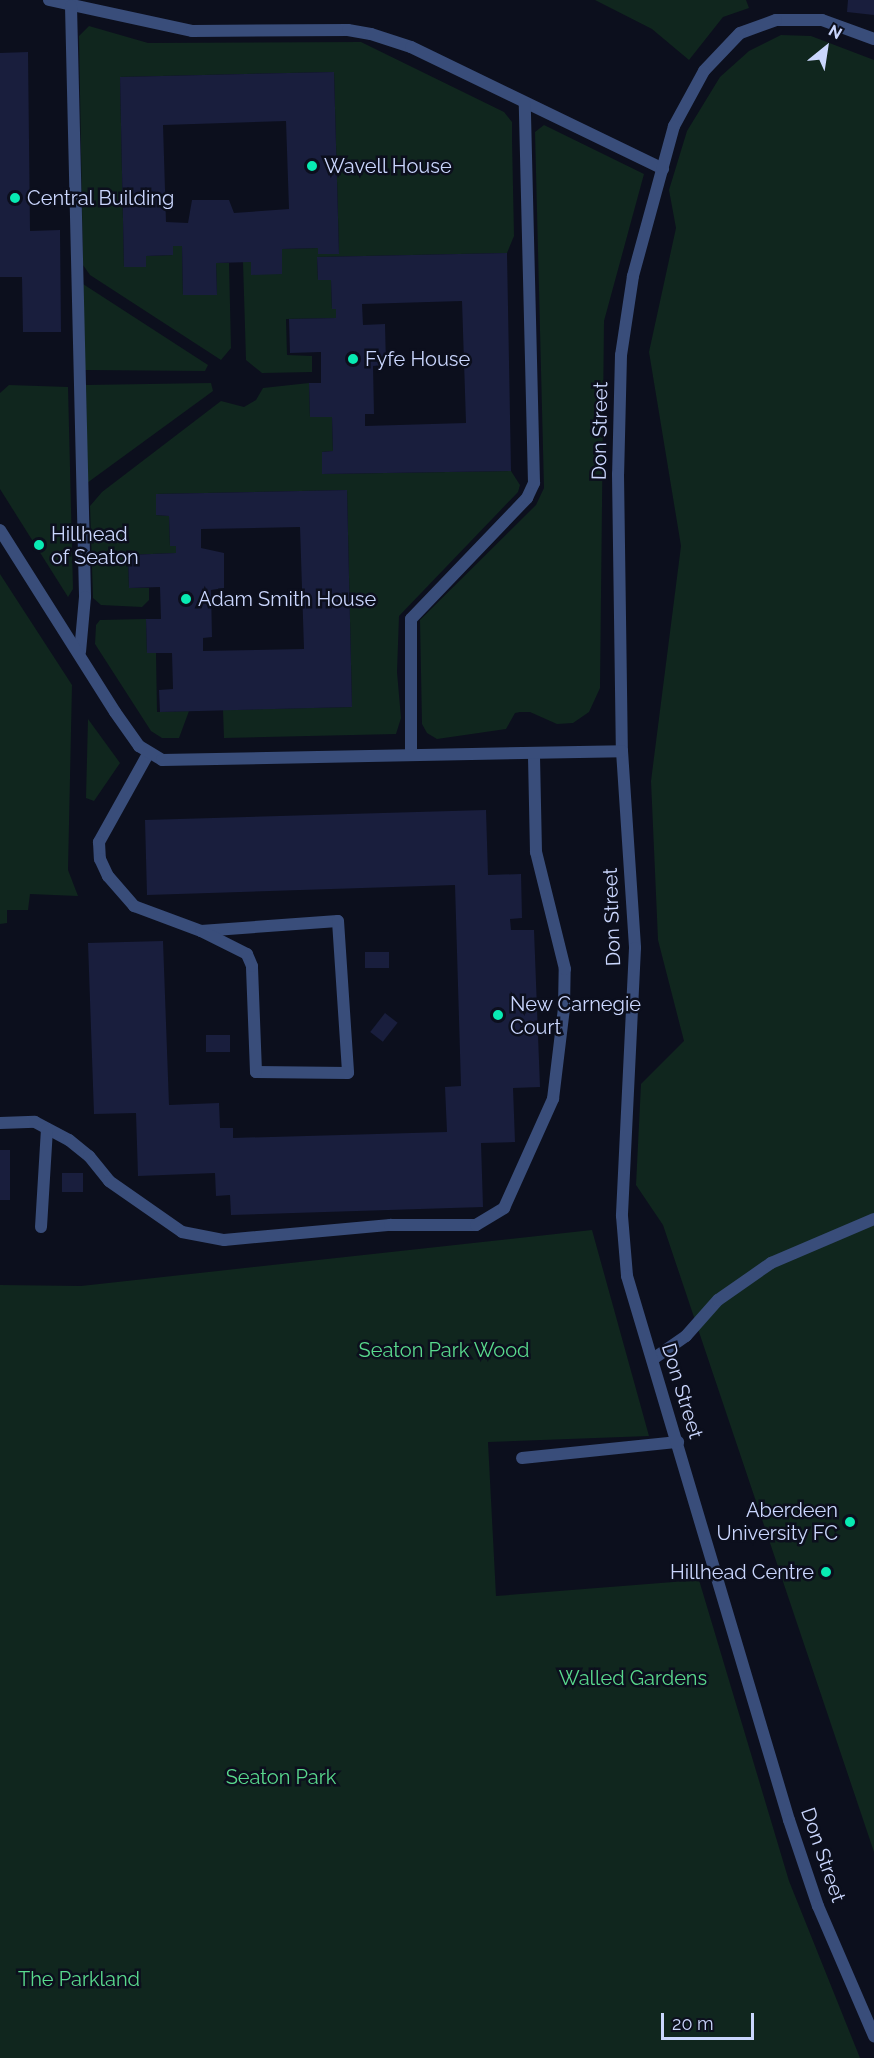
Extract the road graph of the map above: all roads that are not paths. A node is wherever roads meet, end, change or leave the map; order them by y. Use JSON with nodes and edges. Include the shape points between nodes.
{"nodes":[{"id":1,"x":50,"y":0,"type":"edge"},
{"id":2,"x":70,"y":6,"type":"junction"},
{"id":3,"x":874,"y":39,"type":"edge"},
{"id":4,"x":525,"y":104,"type":"junction"},
{"id":5,"x":663,"y":169,"type":"junction"},
{"id":6,"x":0,"y":530,"type":"edge"},
{"id":7,"x":80,"y":652,"type":"junction"},
{"id":8,"x":622,"y":752,"type":"junction"},
{"id":9,"x":411,"y":753,"type":"junction"},
{"id":10,"x":534,"y":753,"type":"junction"},
{"id":11,"x":148,"y":754,"type":"junction"},
{"id":12,"x":201,"y":931,"type":"junction"},
{"id":13,"x":0,"y":1123,"type":"edge"},
{"id":14,"x":46,"y":1129,"type":"junction"},
{"id":15,"x":874,"y":1219,"type":"edge"},
{"id":16,"x":41,"y":1227,"type":"dead end"},
{"id":17,"x":653,"y":1359,"type":"junction"},
{"id":18,"x":678,"y":1442,"type":"junction"},
{"id":19,"x":522,"y":1458,"type":"dead end"},
{"id":20,"x":874,"y":2036,"type":"edge"}],
"edges":[{"from":1,"to":2,"type":"street"},
{"from":2,"to":4,"type":"street","via":[[192,32],[348,30],[371,34],[411,47]]},
{"from":2,"to":7,"type":"street","via":[[85,597]]},
{"from":3,"to":5,"type":"street","name":"Don Street","via":[[822,20],[776,20],[740,33],[704,71],[674,126]]},
{"from":4,"to":5,"type":"street"},
{"from":4,"to":9,"type":"street","via":[[534,483],[527,498],[411,619]]},
{"from":5,"to":8,"type":"street","name":"Don Street","via":[[633,276],[621,355]]},
{"from":6,"to":7,"type":"street"},
{"from":7,"to":11,"type":"street","via":[[115,712]]},
{"from":8,"to":10,"type":"street"},
{"from":8,"to":17,"type":"street","name":"Don Street","via":[[635,948],[622,1246],[627,1276]]},
{"from":9,"to":10,"type":"street"},
{"from":9,"to":11,"type":"street","via":[[203,761],[162,760]]},
{"from":10,"to":14,"type":"street","via":[[536,852],[565,969],[564,1008],[554,1099],[504,1208],[476,1225],[390,1225],[224,1240],[182,1232],[109,1181],[89,1156],[69,1140]]},
{"from":11,"to":12,"type":"street","via":[[99,842],[100,859],[108,876],[134,906]]},
{"from":12,"to":12,"type":"street","via":[[338,921],[348,1073],[256,1072],[250,960],[247,954]]},
{"from":13,"to":14,"type":"street","via":[[35,1122]]},
{"from":14,"to":16,"type":"street"},
{"from":15,"to":17,"type":"street","via":[[771,1263],[718,1300],[686,1336]]},
{"from":17,"to":18,"type":"street","name":"Don Street"},
{"from":18,"to":19,"type":"street"},
{"from":18,"to":20,"type":"street","name":"Don Street","via":[[789,1820],[818,1906]]}]}
